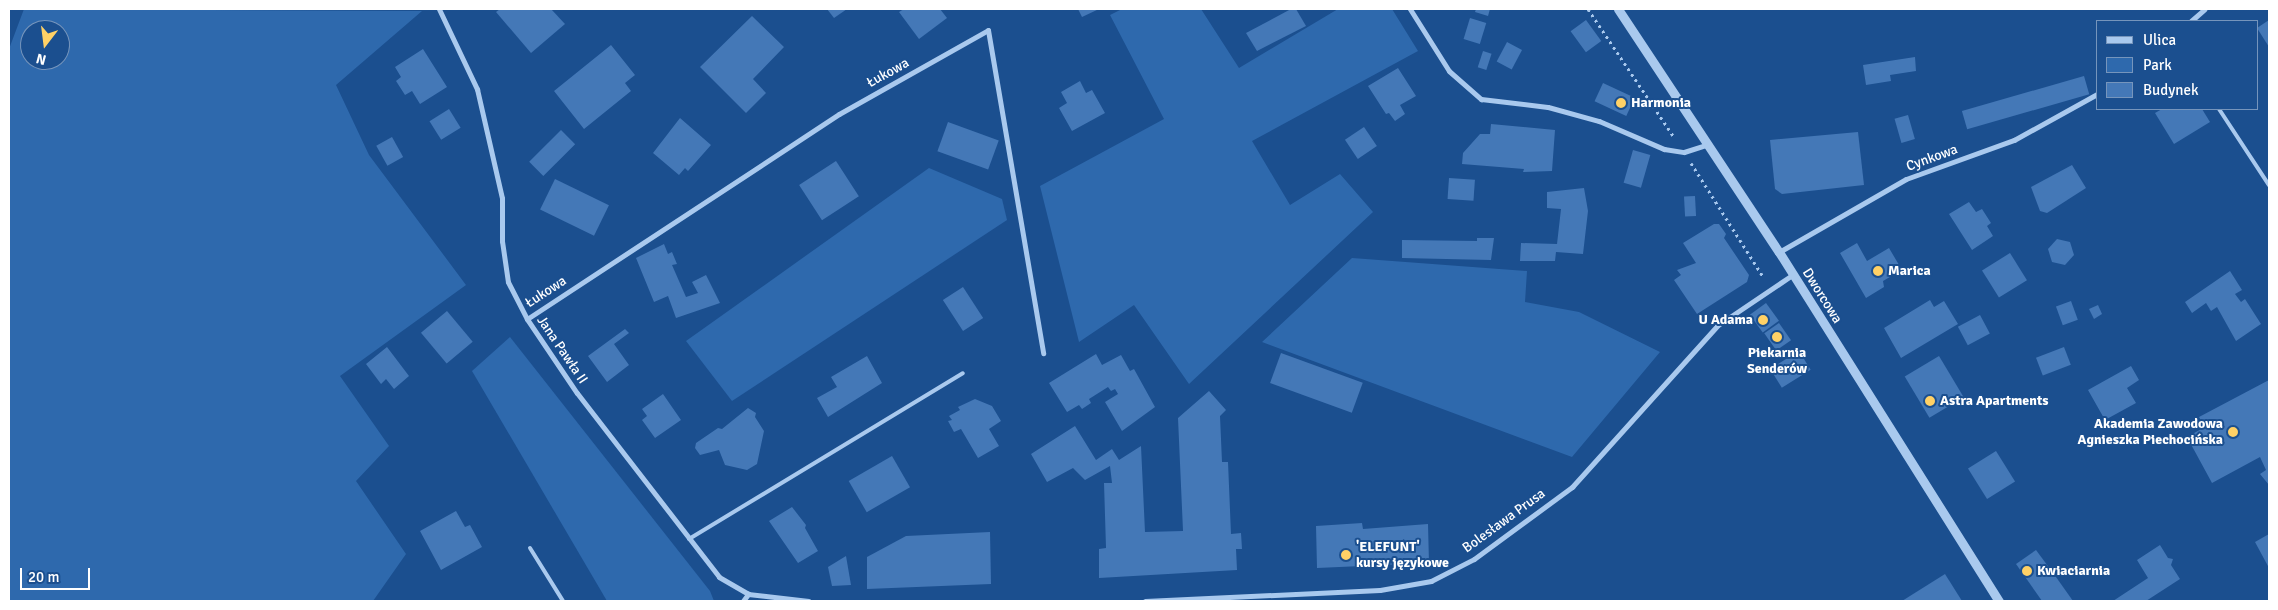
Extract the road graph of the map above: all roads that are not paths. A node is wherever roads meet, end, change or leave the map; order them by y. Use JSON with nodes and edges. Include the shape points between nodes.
{"nodes":[{"id":1,"x":439,"y":9,"type":"edge"},
{"id":2,"x":1410,"y":9,"type":"edge"},
{"id":3,"x":1618,"y":9,"type":"edge"},
{"id":4,"x":2205,"y":9,"type":"edge"},
{"id":5,"x":2191,"y":20,"type":"edge"},
{"id":6,"x":2096,"y":95,"type":"edge"},
{"id":7,"x":2220,"y":110,"type":"edge"},
{"id":8,"x":1708,"y":144,"type":"junction"},
{"id":9,"x":2269,"y":185,"type":"edge"},
{"id":10,"x":1779,"y":252,"type":"junction"},
{"id":11,"x":1792,"y":274,"type":"junction"},
{"id":12,"x":526,"y":318,"type":"junction"},
{"id":13,"x":1043,"y":353,"type":"dead end"},
{"id":14,"x":963,"y":373,"type":"dead end"},
{"id":15,"x":689,"y":539,"type":"junction"},
{"id":16,"x":530,"y":548,"type":"dead end"},
{"id":17,"x":748,"y":594,"type":"junction"},
{"id":18,"x":563,"y":601,"type":"edge"},
{"id":19,"x":743,"y":601,"type":"edge"},
{"id":20,"x":809,"y":601,"type":"edge"},
{"id":21,"x":1144,"y":601,"type":"edge"},
{"id":22,"x":1999,"y":601,"type":"edge"}],
"edges":[{"from":1,"to":12,"type":"street","name":"Jana Pawła II","via":[[477,89],[502,198],[502,241],[508,282]]},
{"from":2,"to":8,"type":"street","via":[[1449,71],[1481,99],[1548,107],[1599,120],[1664,149],[1684,152]]},
{"from":3,"to":8,"type":"street","name":"Dworcowa"},
{"from":4,"to":5,"type":"street"},
{"from":6,"to":10,"type":"street","name":"Cynkowa","via":[[2014,140],[1906,179]]},
{"from":7,"to":9,"type":"lane"},
{"from":8,"to":10,"type":"street","name":"Dworcowa"},
{"from":10,"to":11,"type":"street","name":"Dworcowa"},
{"from":11,"to":21,"type":"street","name":"Bolesława Prusa","via":[[1718,325],[1572,486],[1474,559],[1431,582],[1380,590]]},
{"from":11,"to":22,"type":"street","name":"Dworcowa"},
{"from":12,"to":13,"type":"street","name":"Łukowa","via":[[839,114],[988,30]]},
{"from":12,"to":15,"type":"street","name":"Jana Pawła II","via":[[577,393]]},
{"from":14,"to":15,"type":"lane"},
{"from":15,"to":17,"type":"street","name":"Jana Pawła II","via":[[719,577]]},
{"from":16,"to":18,"type":"lane"},
{"from":17,"to":19,"type":"street"},
{"from":17,"to":20,"type":"street","name":"Jana Pawła II"}]}
